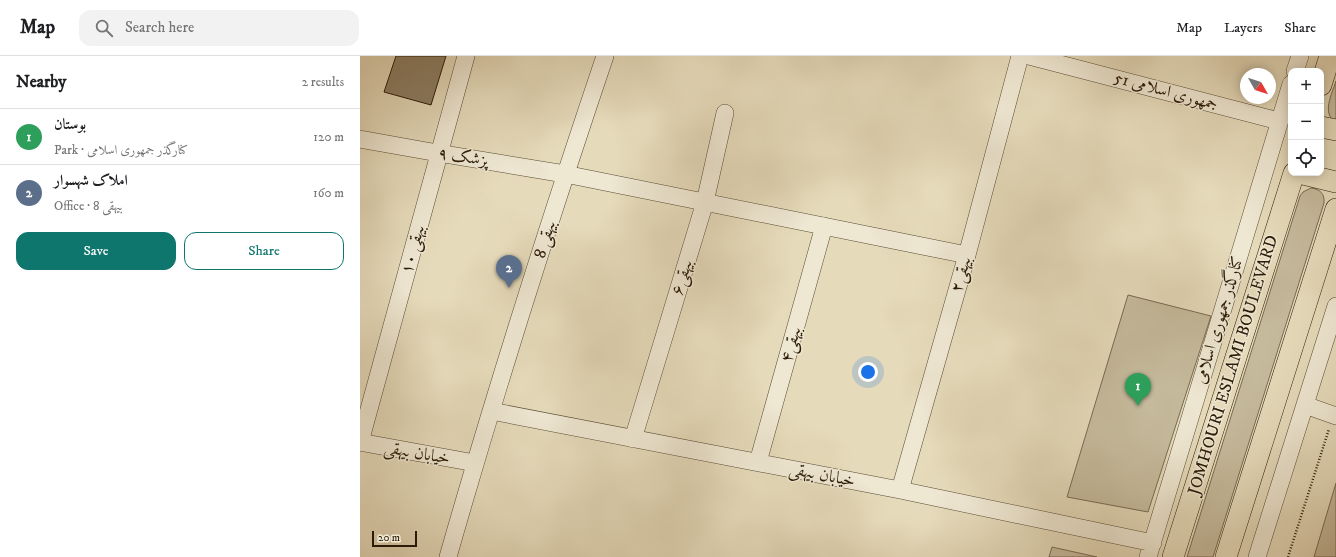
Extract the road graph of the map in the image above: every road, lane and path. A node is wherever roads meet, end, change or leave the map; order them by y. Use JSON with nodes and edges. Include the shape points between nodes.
{"nodes":[{"id":1,"x":466,"y":56,"type":"edge"},
{"id":2,"x":605,"y":56,"type":"edge"},
{"id":3,"x":1020,"y":56,"type":"edge"},
{"id":4,"x":1029,"y":56,"type":"edge"},
{"id":5,"x":1300,"y":56,"type":"edge"},
{"id":6,"x":1330,"y":56,"type":"edge"},
{"id":7,"x":1296,"y":68,"type":"edge"},
{"id":8,"x":1324,"y":75,"type":"edge"},
{"id":9,"x":1288,"y":93,"type":"edge"},
{"id":10,"x":725,"y":113,"type":"dead end"},
{"id":11,"x":1279,"y":121,"type":"junction"},
{"id":12,"x":1324,"y":128,"type":"edge"},
{"id":13,"x":1336,"y":130,"type":"edge"},
{"id":14,"x":360,"y":139,"type":"edge"},
{"id":15,"x":438,"y":154,"type":"junction"},
{"id":16,"x":565,"y":174,"type":"junction"},
{"id":17,"x":1293,"y":176,"type":"edge"},
{"id":18,"x":1311,"y":176,"type":"edge"},
{"id":19,"x":1336,"y":182,"type":"edge"},
{"id":20,"x":705,"y":202,"type":"junction"},
{"id":21,"x":1336,"y":209,"type":"edge"},
{"id":22,"x":824,"y":226,"type":"junction"},
{"id":23,"x":967,"y":255,"type":"junction"},
{"id":24,"x":1336,"y":306,"type":"edge"},
{"id":25,"x":1305,"y":405,"type":"junction"},
{"id":26,"x":491,"y":411,"type":"junction"},
{"id":27,"x":1335,"y":416,"type":"edge"},
{"id":28,"x":633,"y":439,"type":"junction"},
{"id":29,"x":360,"y":442,"type":"edge"},
{"id":30,"x":758,"y":462,"type":"junction"},
{"id":31,"x":475,"y":463,"type":"junction"},
{"id":32,"x":900,"y":490,"type":"junction"},
{"id":33,"x":1150,"y":550,"type":"edge"},
{"id":34,"x":448,"y":557,"type":"edge"},
{"id":35,"x":1173,"y":557,"type":"edge"},
{"id":36,"x":1226,"y":557,"type":"edge"},
{"id":37,"x":1257,"y":557,"type":"edge"},
{"id":38,"x":1288,"y":557,"type":"edge"}],
"edges":[{"from":1,"to":15,"type":"street","name":"بیهقی ۱۰"},
{"from":2,"to":16,"type":"street","name":"بیهقی 8"},
{"from":3,"to":23,"type":"street","name":"بیهقی۲"},
{"from":4,"to":11,"type":"street","name":"جمهوری اسلامی 51"},
{"from":5,"to":7,"type":"street"},
{"from":6,"to":8,"type":"main road"},
{"from":9,"to":11,"type":"street","name":"کنارگذر جمهوری اسلامی"},
{"from":10,"to":20,"type":"street","name":"بیهقی۶"},
{"from":11,"to":33,"type":"street","name":"کنارگذر جمهوری اسلامی"},
{"from":12,"to":13,"type":"main road"},
{"from":14,"to":15,"type":"street","name":"پزشک ۹"},
{"from":15,"to":16,"type":"street","name":"پزشک ۹"},
{"from":15,"to":29,"type":"street","name":"بیهقی ۱۰"},
{"from":16,"to":20,"type":"street","name":"پزشک ۹"},
{"from":16,"to":26,"type":"street","name":"بیهقی 8"},
{"from":17,"to":35,"type":"main road","name":"JOMHOURI ESLAMI BOULEVARD"},
{"from":18,"to":19,"type":"main road"},
{"from":20,"to":22,"type":"street","name":"پزشک ۹"},
{"from":20,"to":28,"type":"street","name":"بیهقی۶"},
{"from":21,"to":36,"type":"main road"},
{"from":22,"to":23,"type":"street","name":"پزشک ۹"},
{"from":22,"to":30,"type":"street","name":"بیهقی۴"},
{"from":23,"to":32,"type":"street","name":"بیهقی۲"},
{"from":24,"to":25,"type":"street"},
{"from":25,"to":27,"type":"street"},
{"from":25,"to":37,"type":"street"},
{"from":26,"to":28,"type":"street","name":"خیابان بیهقی"},
{"from":26,"to":31,"type":"street","name":"بیهقی 8"},
{"from":27,"to":38,"type":"path"},
{"from":28,"to":30,"type":"street","name":"خیابان بیهقی"},
{"from":29,"to":31,"type":"street","name":"خیابان بیهقی"},
{"from":30,"to":32,"type":"street","name":"خیابان بیهقی"},
{"from":31,"to":34,"type":"street","name":"بیهقی 8"},
{"from":32,"to":33,"type":"street","name":"خیابان بیهقی"}]}
